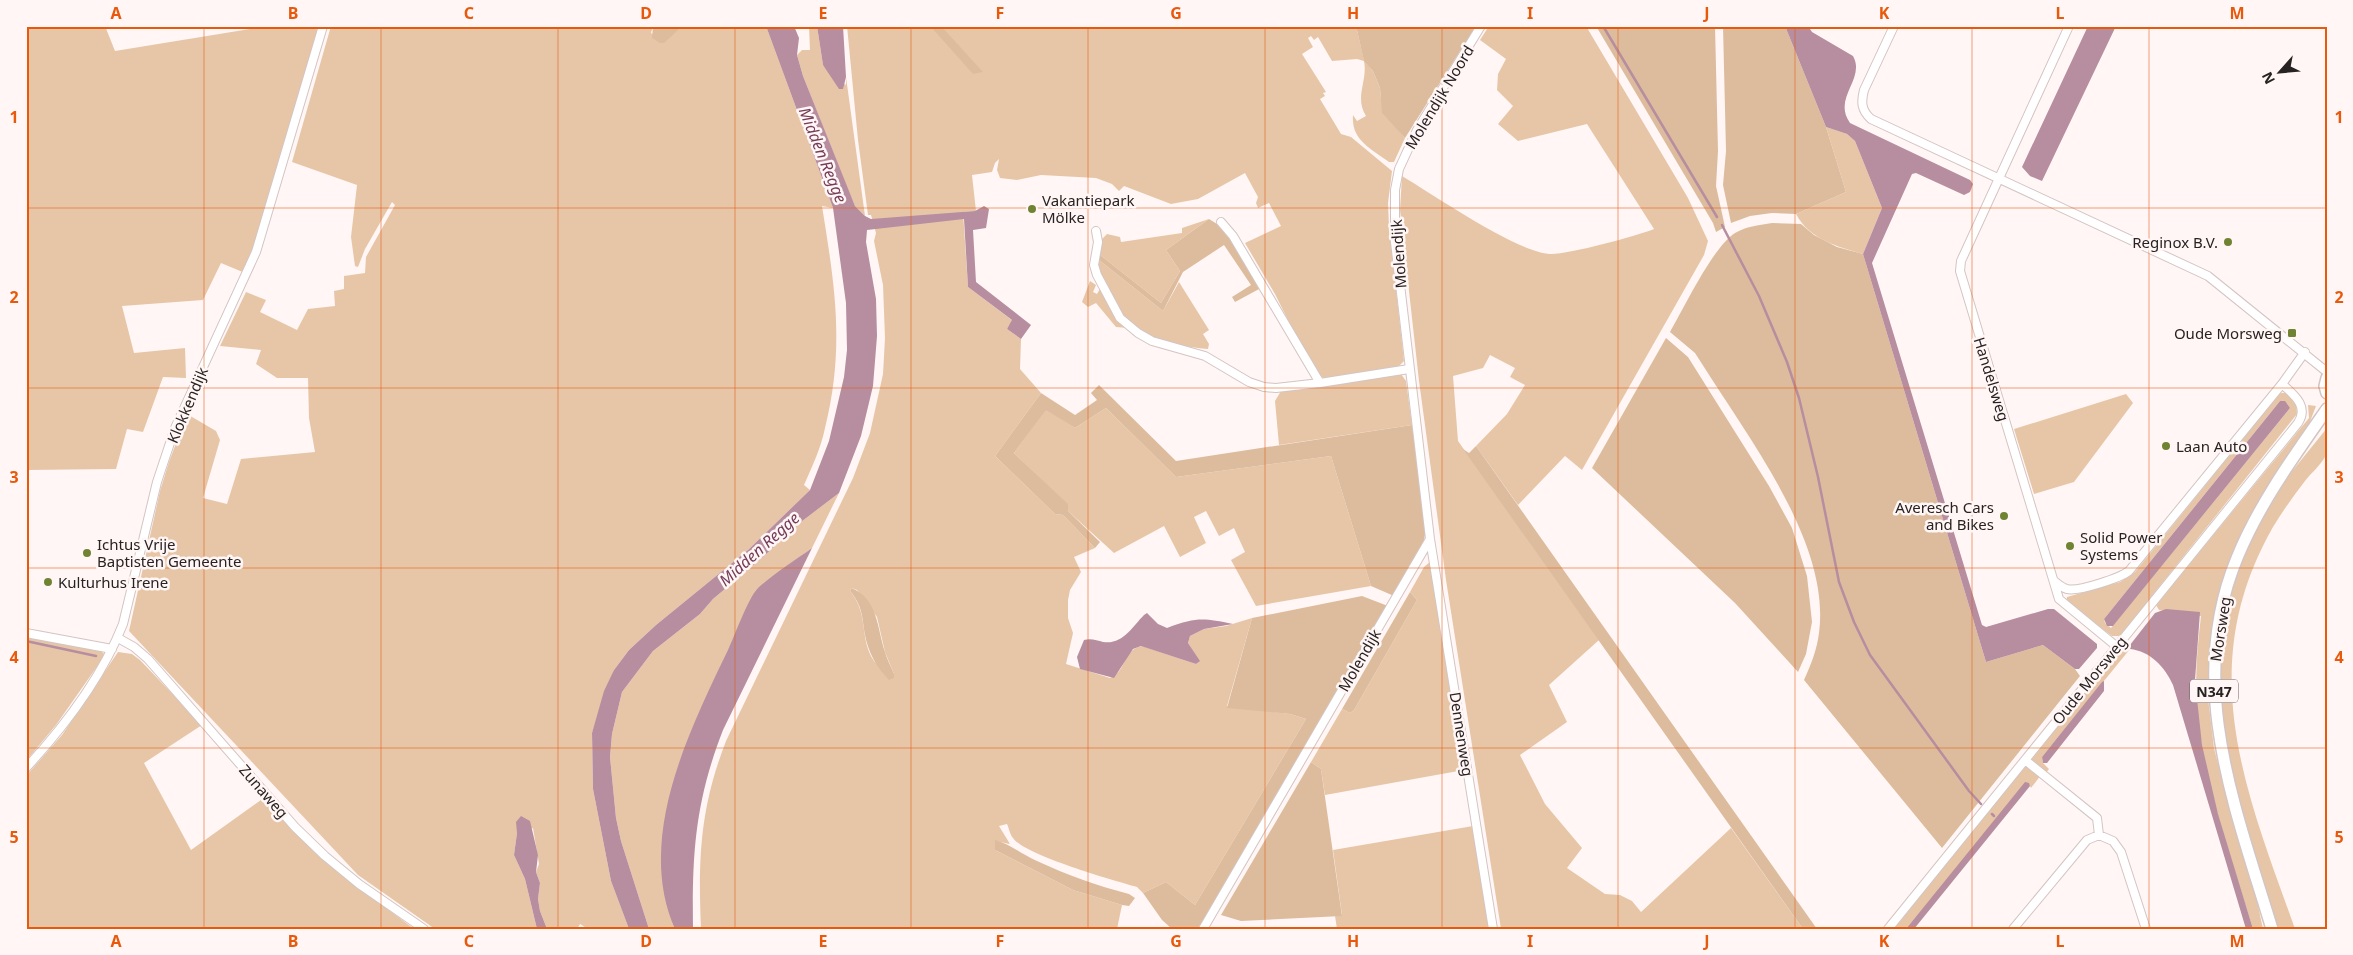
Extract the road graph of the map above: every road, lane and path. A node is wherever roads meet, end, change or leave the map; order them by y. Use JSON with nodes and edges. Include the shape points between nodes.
{"nodes":[{"id":1,"x":323,"y":26,"type":"edge"},
{"id":2,"x":1481,"y":26,"type":"edge"},
{"id":3,"x":1894,"y":26,"type":"edge"},
{"id":4,"x":2069,"y":26,"type":"edge"},
{"id":5,"x":1399,"y":169,"type":"joint"},
{"id":6,"x":1998,"y":180,"type":"junction"},
{"id":7,"x":1221,"y":222,"type":"dead end"},
{"id":8,"x":1096,"y":231,"type":"dead end"},
{"id":9,"x":2305,"y":352,"type":"junction"},
{"id":10,"x":1409,"y":369,"type":"junction"},
{"id":11,"x":2327,"y":372,"type":"edge"},
{"id":12,"x":2327,"y":378,"type":"edge"},
{"id":13,"x":1320,"y":383,"type":"junction"},
{"id":14,"x":2282,"y":384,"type":"junction"},
{"id":15,"x":2327,"y":393,"type":"edge"},
{"id":16,"x":2327,"y":409,"type":"edge"},
{"id":17,"x":1430,"y":538,"type":"junction"},
{"id":18,"x":2054,"y":581,"type":"junction"},
{"id":19,"x":26,"y":632,"type":"edge"},
{"id":20,"x":118,"y":638,"type":"junction"},
{"id":21,"x":2116,"y":646,"type":"junction"},
{"id":22,"x":112,"y":649,"type":"junction"},
{"id":23,"x":2025,"y":760,"type":"junction"},
{"id":24,"x":26,"y":768,"type":"edge"},
{"id":25,"x":2099,"y":835,"type":"junction"},
{"id":26,"x":424,"y":929,"type":"edge"},
{"id":27,"x":1203,"y":929,"type":"edge"},
{"id":28,"x":1493,"y":929,"type":"edge"},
{"id":29,"x":1888,"y":929,"type":"edge"},
{"id":30,"x":2013,"y":929,"type":"edge"},
{"id":31,"x":2146,"y":929,"type":"edge"},
{"id":32,"x":2272,"y":929,"type":"edge"}],
"edges":[{"from":1,"to":20,"type":"street","name":"Klokkendijk","via":[[248,274],[198,375],[166,455]]},
{"from":2,"to":5,"type":"street","name":"Molendijk Noord","via":[[1417,130]]},
{"from":3,"to":6,"type":"street","via":[[1864,90],[1861,101],[1864,113]]},
{"from":4,"to":6,"type":"street","name":"Handelsweg"},
{"from":5,"to":10,"type":"street","name":"Molendijk","via":[[1395,190],[1395,242]]},
{"from":6,"to":9,"type":"street","via":[[2208,276]]},
{"from":6,"to":18,"type":"street","name":"Handelsweg","via":[[1961,261],[1960,271]]},
{"from":7,"to":13,"type":"street","via":[[1233,236]]},
{"from":8,"to":13,"type":"street","via":[[1095,269],[1120,318],[1138,333],[1152,341],[1205,356],[1249,382],[1264,387]]},
{"from":9,"to":11,"type":"street"},
{"from":9,"to":14,"type":"street"},
{"from":10,"to":13,"type":"street"},
{"from":10,"to":17,"type":"street","name":"Molendijk"},
{"from":12,"to":15,"type":"main road"},
{"from":14,"to":18,"type":"street","via":[[2129,571],[2076,589],[2068,589]]},
{"from":14,"to":21,"type":"street","name":"Oude Morsweg","via":[[2300,402],[2302,414],[2298,423]]},
{"from":16,"to":32,"type":"main road","name":"Morsweg","number":"N347","via":[[2274,488],[2237,558],[2226,588],[2214,657],[2216,718],[2221,750],[2230,792]]},
{"from":17,"to":27,"type":"street","name":"Molendijk"},
{"from":17,"to":28,"type":"street","name":"Dennenweg"},
{"from":18,"to":21,"type":"street","name":"Handelsweg","via":[[2059,599]]},
{"from":19,"to":22,"type":"street"},
{"from":20,"to":22,"type":"street","name":"Klokkendijk"},
{"from":20,"to":26,"type":"street","name":"Zunaweg","via":[[148,659],[295,827],[325,856]]},
{"from":21,"to":23,"type":"street","name":"Oude Morsweg"},
{"from":22,"to":24,"type":"street","name":"Klokkendijk","via":[[87,690]]},
{"from":23,"to":25,"type":"street","via":[[2097,818]]},
{"from":23,"to":29,"type":"street","name":"Oude Morsweg"},
{"from":25,"to":30,"type":"street","via":[[2087,840]]},
{"from":25,"to":31,"type":"street","via":[[2113,841],[2121,852]]}]}
